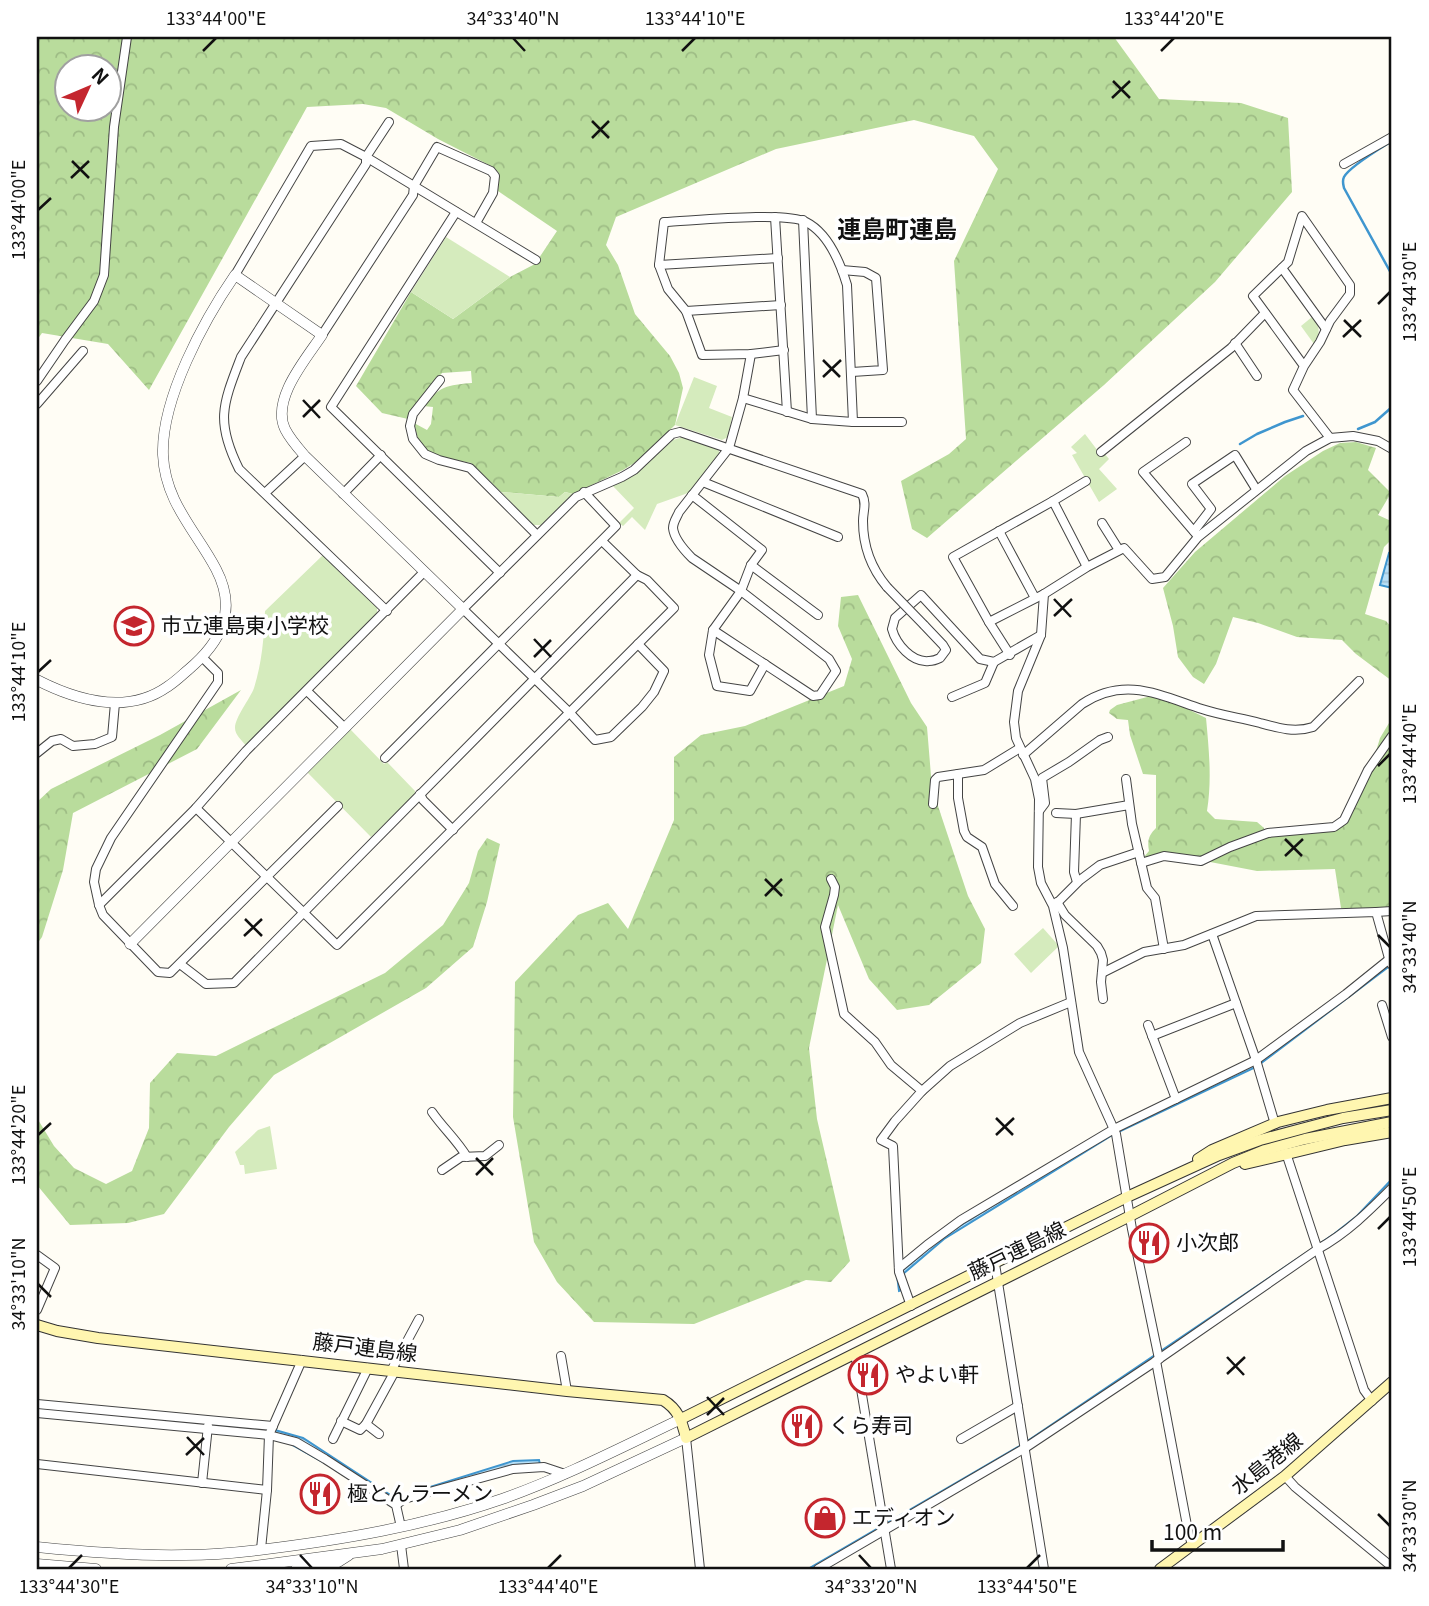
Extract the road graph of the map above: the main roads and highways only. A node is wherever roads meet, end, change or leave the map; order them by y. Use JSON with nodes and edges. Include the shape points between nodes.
{"nodes":[{"id":1,"x":1392,"y":1098,"type":"edge"},
{"id":2,"x":1392,"y":1110,"type":"edge"},
{"id":3,"x":1392,"y":1122,"type":"edge"},
{"id":4,"x":1392,"y":1132,"type":"edge"},
{"id":5,"x":1212,"y":1173,"type":"junction"},
{"id":6,"x":1175,"y":1175,"type":"junction"},
{"id":7,"x":37,"y":1325,"type":"edge"},
{"id":8,"x":1392,"y":1382,"type":"edge"},
{"id":9,"x":681,"y":1419,"type":"junction"},
{"id":10,"x":1160,"y":1569,"type":"edge"}],
"edges":[{"from":1,"to":6,"type":"main road","via":[[1275,1124],[1212,1150]]},
{"from":2,"to":6,"type":"main road","name":"藤戸連島線","via":[[1260,1140]]},
{"from":3,"to":5,"type":"main road","name":"藤戸連島線","via":[[1265,1150]]},
{"from":4,"to":5,"type":"main road"},
{"from":5,"to":9,"type":"main road","name":"藤戸連島線","via":[[686,1438]]},
{"from":6,"to":9,"type":"main road","name":"藤戸連島線"},
{"from":7,"to":9,"type":"main road","name":"藤戸連島線","via":[[99,1338],[663,1400]]},
{"from":8,"to":10,"type":"main road","name":"水島港線","via":[[1285,1476]]}]}
